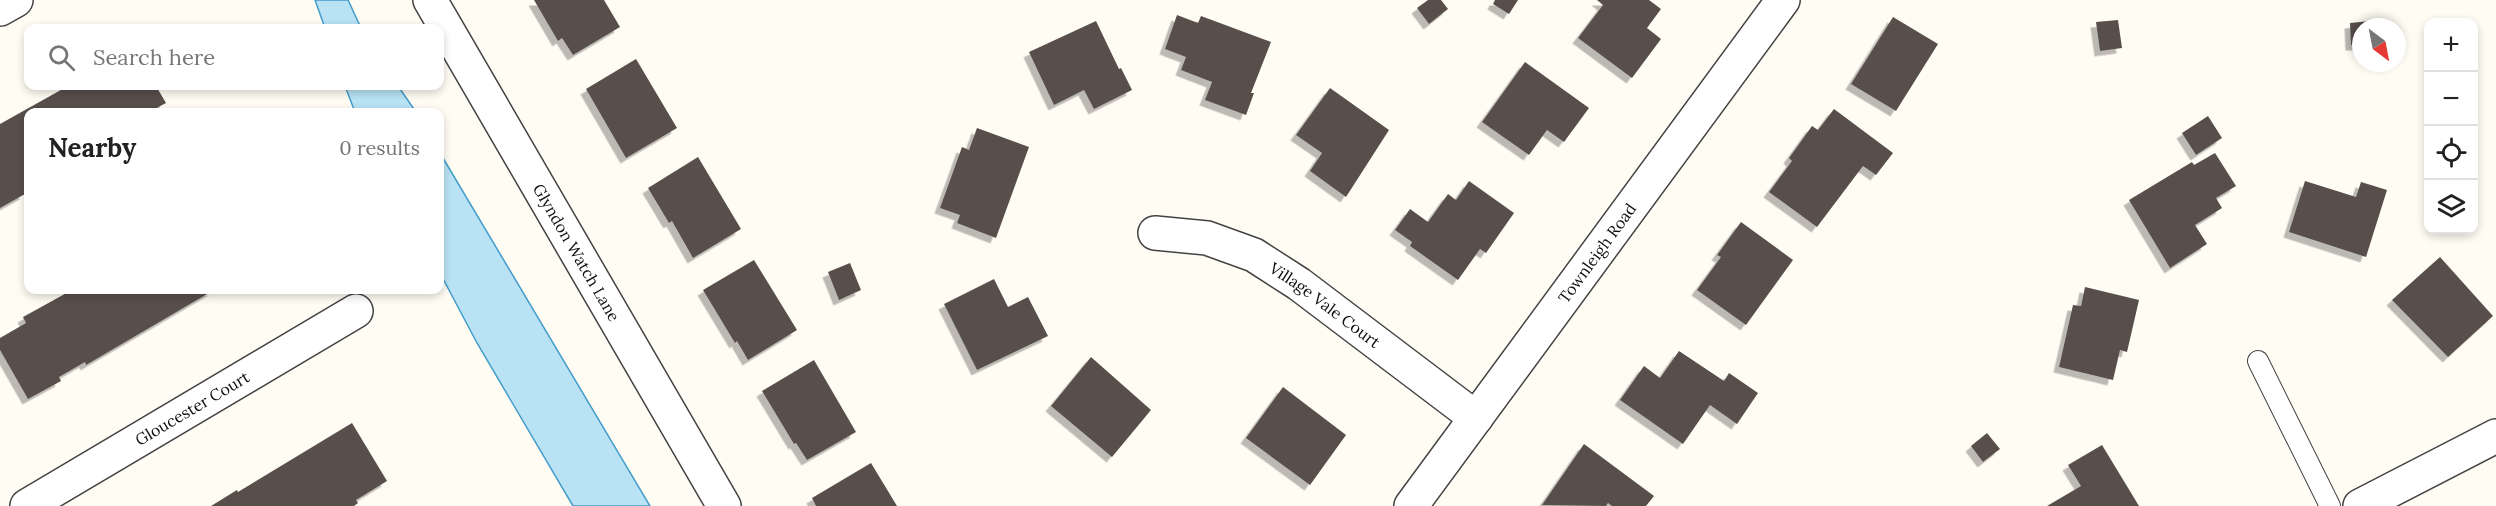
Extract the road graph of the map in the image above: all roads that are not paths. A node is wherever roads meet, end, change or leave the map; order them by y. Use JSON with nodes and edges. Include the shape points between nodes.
{"nodes":[{"id":1,"x":16,"y":0,"type":"edge"},
{"id":2,"x":430,"y":0,"type":"edge"},
{"id":3,"x":1783,"y":0,"type":"edge"},
{"id":4,"x":0,"y":9,"type":"edge"},
{"id":5,"x":444,"y":24,"type":"edge"},
{"id":6,"x":444,"y":24,"type":"edge"},
{"id":7,"x":1155,"y":233,"type":"dead end"},
{"id":8,"x":356,"y":311,"type":"dead end"},
{"id":9,"x":2258,"y":361,"type":"dead end"},
{"id":10,"x":1476,"y":418,"type":"junction"},
{"id":11,"x":2496,"y":436,"type":"edge"},
{"id":12,"x":27,"y":506,"type":"edge"},
{"id":13,"x":724,"y":506,"type":"edge"},
{"id":14,"x":1411,"y":506,"type":"edge"},
{"id":15,"x":2330,"y":506,"type":"edge"},
{"id":16,"x":2360,"y":506,"type":"edge"}],
"edges":[{"from":1,"to":4,"type":"street"},
{"from":2,"to":5,"type":"street","name":"Glyndon Watch Lane"},
{"from":3,"to":10,"type":"street","name":"Townleigh Road"},
{"from":6,"to":13,"type":"street","name":"Glyndon Watch Lane"},
{"from":7,"to":10,"type":"street","name":"Village Vale Court","via":[[1206,238],[1254,255],[1299,284]]},
{"from":8,"to":12,"type":"street","name":"Gloucester Court"},
{"from":9,"to":15,"type":"lane"},
{"from":10,"to":14,"type":"street","name":"Townleigh Road"},
{"from":11,"to":16,"type":"street"}]}
